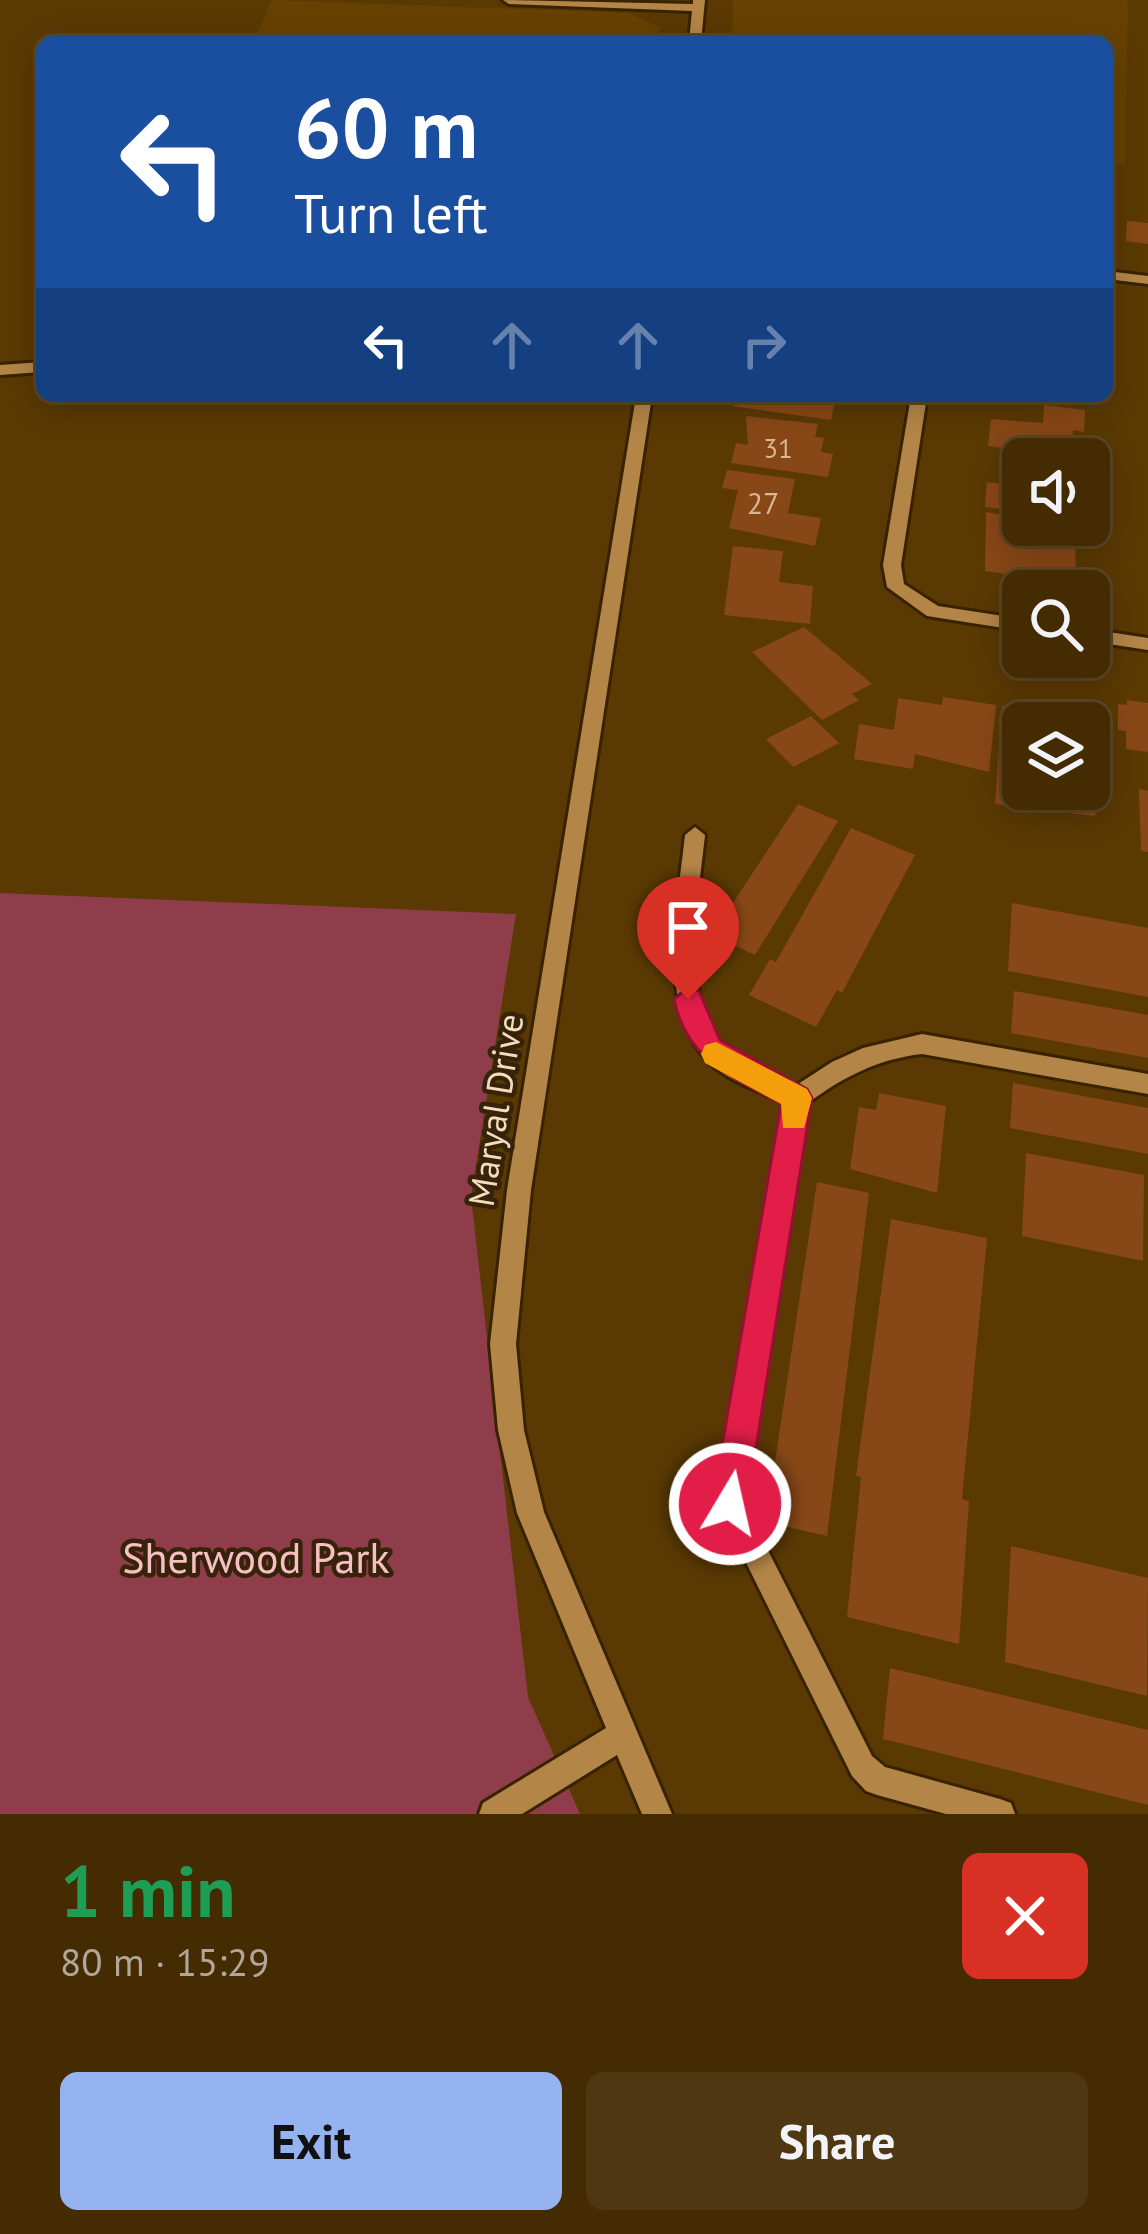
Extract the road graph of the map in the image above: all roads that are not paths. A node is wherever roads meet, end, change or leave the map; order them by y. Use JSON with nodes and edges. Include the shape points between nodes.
{"nodes":[{"id":1,"x":508,"y":0,"type":"edge"},
{"id":2,"x":699,"y":4,"type":"edge"},
{"id":3,"x":696,"y":36,"type":"edge"},
{"id":4,"x":1113,"y":276,"type":"edge"},
{"id":5,"x":1148,"y":280,"type":"edge"},
{"id":6,"x":36,"y":367,"type":"edge"},
{"id":7,"x":0,"y":370,"type":"edge"},
{"id":8,"x":643,"y":402,"type":"edge"},
{"id":9,"x":918,"y":402,"type":"edge"},
{"id":10,"x":1002,"y":622,"type":"edge"},
{"id":11,"x":1110,"y":638,"type":"edge"},
{"id":12,"x":1148,"y":644,"type":"edge"},
{"id":13,"x":695,"y":835,"type":"dead end"},
{"id":14,"x":1148,"y":1084,"type":"edge"},
{"id":15,"x":797,"y":1098,"type":"junction"},
{"id":16,"x":622,"y":1735,"type":"junction"},
{"id":17,"x":494,"y":1814,"type":"edge"},
{"id":18,"x":657,"y":1814,"type":"edge"},
{"id":19,"x":1000,"y":1814,"type":"edge"}],
"edges":[{"from":1,"to":2,"type":"street"},
{"from":2,"to":3,"type":"street"},
{"from":4,"to":5,"type":"street"},
{"from":6,"to":7,"type":"street"},
{"from":8,"to":16,"type":"street","name":"Maryal Drive","via":[[519,1190],[503,1345],[511,1430],[531,1513]]},
{"from":9,"to":10,"type":"street","via":[[892,565],[896,587],[933,612]]},
{"from":11,"to":12,"type":"street"},
{"from":13,"to":15,"type":"street","via":[[688,928],[694,1024],[721,1059]]},
{"from":14,"to":15,"type":"street","via":[[893,1046],[835,1069]]},
{"from":15,"to":19,"type":"street","via":[[730,1504],[862,1766],[877,1780]]},
{"from":16,"to":17,"type":"street"},
{"from":16,"to":18,"type":"street","name":"Maryal Drive"}]}
